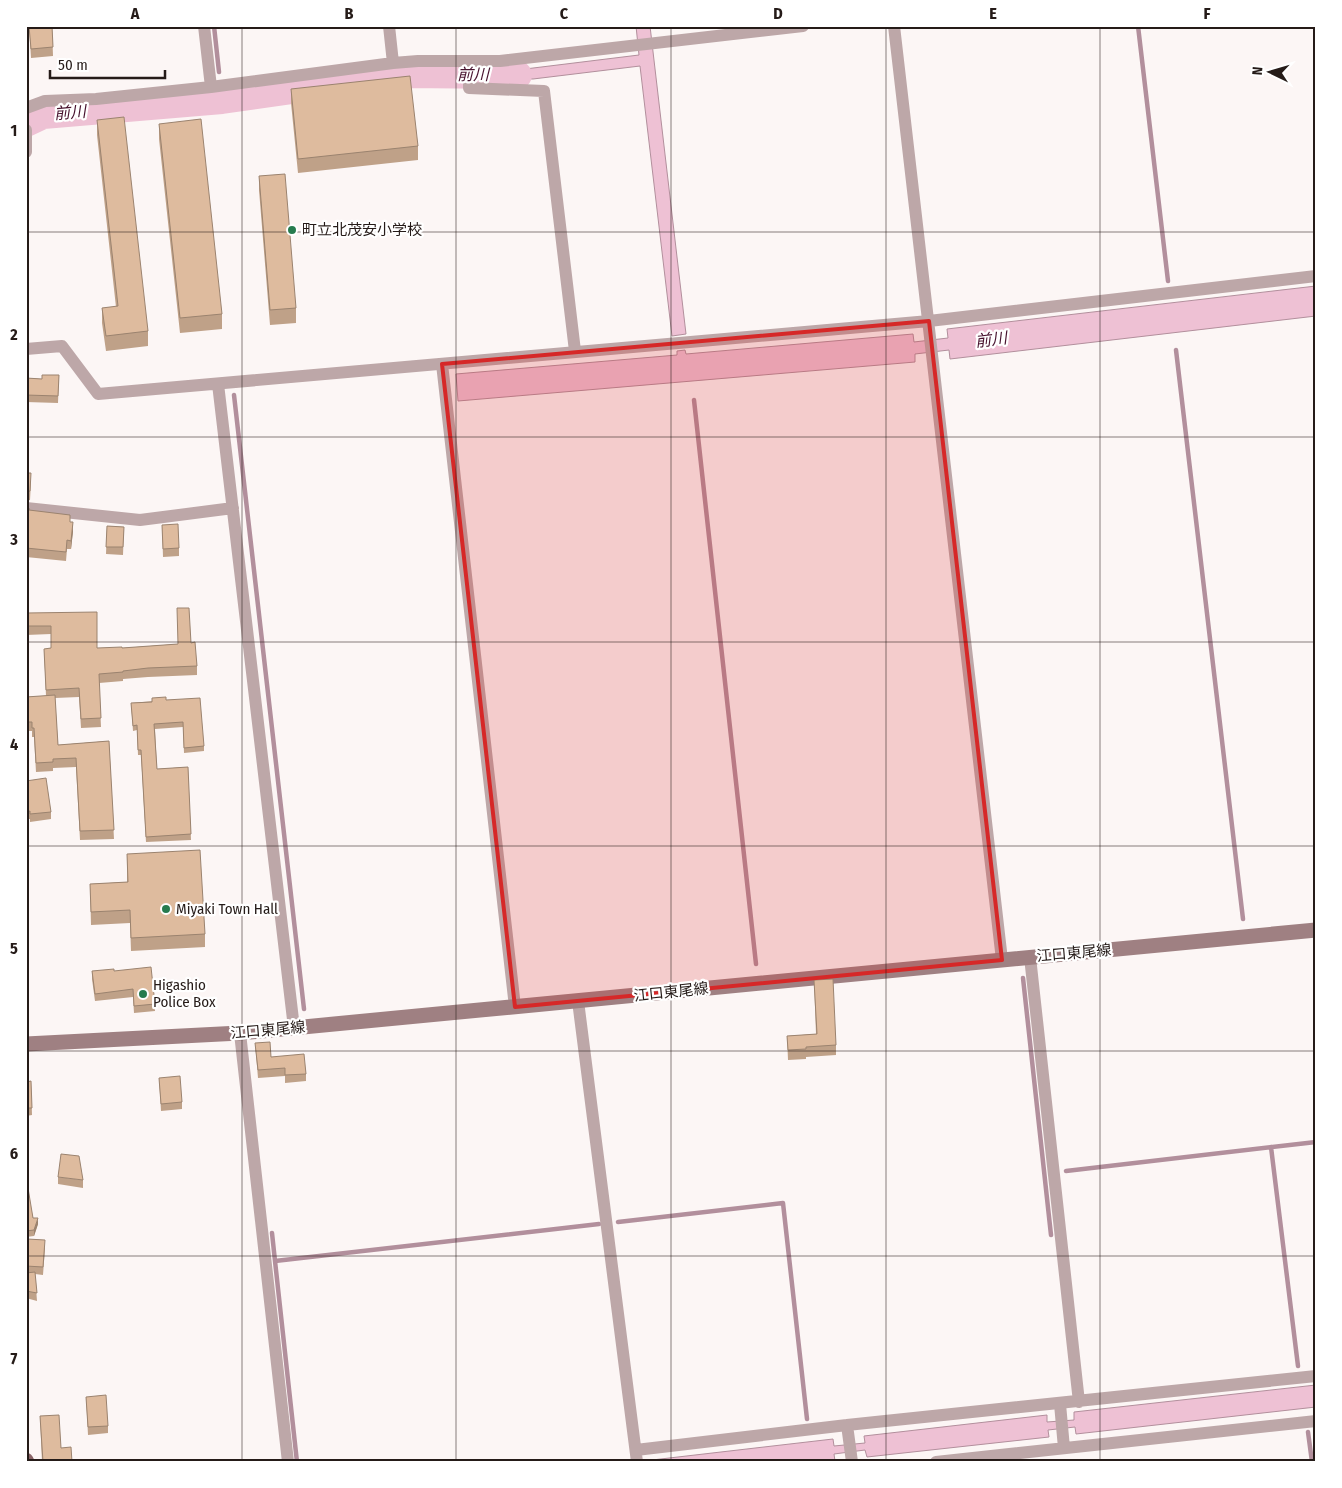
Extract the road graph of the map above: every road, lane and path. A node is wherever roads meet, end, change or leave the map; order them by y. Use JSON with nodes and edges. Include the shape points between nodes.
{"nodes":[{"id":1,"x":204,"y":26,"type":"edge"},
{"id":2,"x":389,"y":26,"type":"edge"},
{"id":3,"x":803,"y":26,"type":"edge"},
{"id":4,"x":894,"y":26,"type":"edge"},
{"id":5,"x":393,"y":63,"type":"junction"},
{"id":6,"x":469,"y":63,"type":"junction"},
{"id":7,"x":211,"y":87,"type":"junction"},
{"id":8,"x":26,"y":108,"type":"edge"},
{"id":9,"x":26,"y":132,"type":"edge"},
{"id":10,"x":26,"y":152,"type":"edge"},
{"id":11,"x":1316,"y":276,"type":"edge"},
{"id":12,"x":928,"y":321,"type":"junction"},
{"id":13,"x":26,"y":349,"type":"edge"},
{"id":14,"x":575,"y":351,"type":"junction"},
{"id":15,"x":442,"y":364,"type":"junction"},
{"id":16,"x":218,"y":384,"type":"junction"},
{"id":17,"x":26,"y":508,"type":"edge"},
{"id":18,"x":233,"y":508,"type":"junction"},
{"id":19,"x":1316,"y":930,"type":"edge"},
{"id":20,"x":1030,"y":957,"type":"junction"},
{"id":21,"x":1002,"y":960,"type":"junction"},
{"id":22,"x":578,"y":1001,"type":"junction"},
{"id":23,"x":515,"y":1007,"type":"junction"},
{"id":24,"x":294,"y":1028,"type":"junction"},
{"id":25,"x":240,"y":1033,"type":"junction"},
{"id":26,"x":26,"y":1044,"type":"edge"},
{"id":27,"x":1316,"y":1376,"type":"edge"},
{"id":28,"x":1079,"y":1402,"type":"junction"},
{"id":29,"x":1060,"y":1404,"type":"junction"},
{"id":30,"x":1316,"y":1421,"type":"edge"},
{"id":31,"x":847,"y":1425,"type":"junction"},
{"id":32,"x":1064,"y":1448,"type":"junction"},
{"id":33,"x":851,"y":1453,"type":"edge"},
{"id":34,"x":637,"y":1456,"type":"edge"},
{"id":35,"x":288,"y":1462,"type":"edge"},
{"id":36,"x":936,"y":1462,"type":"edge"}],
"edges":[{"from":1,"to":7,"type":"street"},
{"from":2,"to":5,"type":"street"},
{"from":3,"to":6,"type":"street"},
{"from":4,"to":12,"type":"street"},
{"from":5,"to":6,"type":"street","via":[[418,60]]},
{"from":5,"to":7,"type":"street"},
{"from":6,"to":14,"type":"street","via":[[469,88],[544,90]]},
{"from":7,"to":8,"type":"street","via":[[45,101]]},
{"from":9,"to":10,"type":"street"},
{"from":11,"to":12,"type":"street"},
{"from":12,"to":14,"type":"street"},
{"from":12,"to":21,"type":"street"},
{"from":13,"to":16,"type":"street","via":[[62,346],[98,394]]},
{"from":14,"to":15,"type":"street"},
{"from":15,"to":16,"type":"street"},
{"from":15,"to":23,"type":"street"},
{"from":16,"to":18,"type":"street"},
{"from":17,"to":18,"type":"street","via":[[140,520]]},
{"from":18,"to":24,"type":"street"},
{"from":19,"to":20,"type":"main road","name":"江口東尾線"},
{"from":20,"to":21,"type":"main road","name":"江口東尾線"},
{"from":20,"to":28,"type":"street"},
{"from":21,"to":22,"type":"main road","name":"江口東尾線"},
{"from":22,"to":23,"type":"main road","name":"江口東尾線"},
{"from":22,"to":34,"type":"street"},
{"from":23,"to":24,"type":"main road","name":"江口東尾線"},
{"from":24,"to":25,"type":"main road","name":"江口東尾線"},
{"from":25,"to":26,"type":"main road","name":"江口東尾線"},
{"from":25,"to":35,"type":"street"},
{"from":27,"to":28,"type":"street"},
{"from":28,"to":29,"type":"street"},
{"from":29,"to":31,"type":"street"},
{"from":29,"to":32,"type":"street"},
{"from":30,"to":32,"type":"street"},
{"from":31,"to":33,"type":"street"},
{"from":31,"to":34,"type":"street"},
{"from":32,"to":36,"type":"street"}]}
